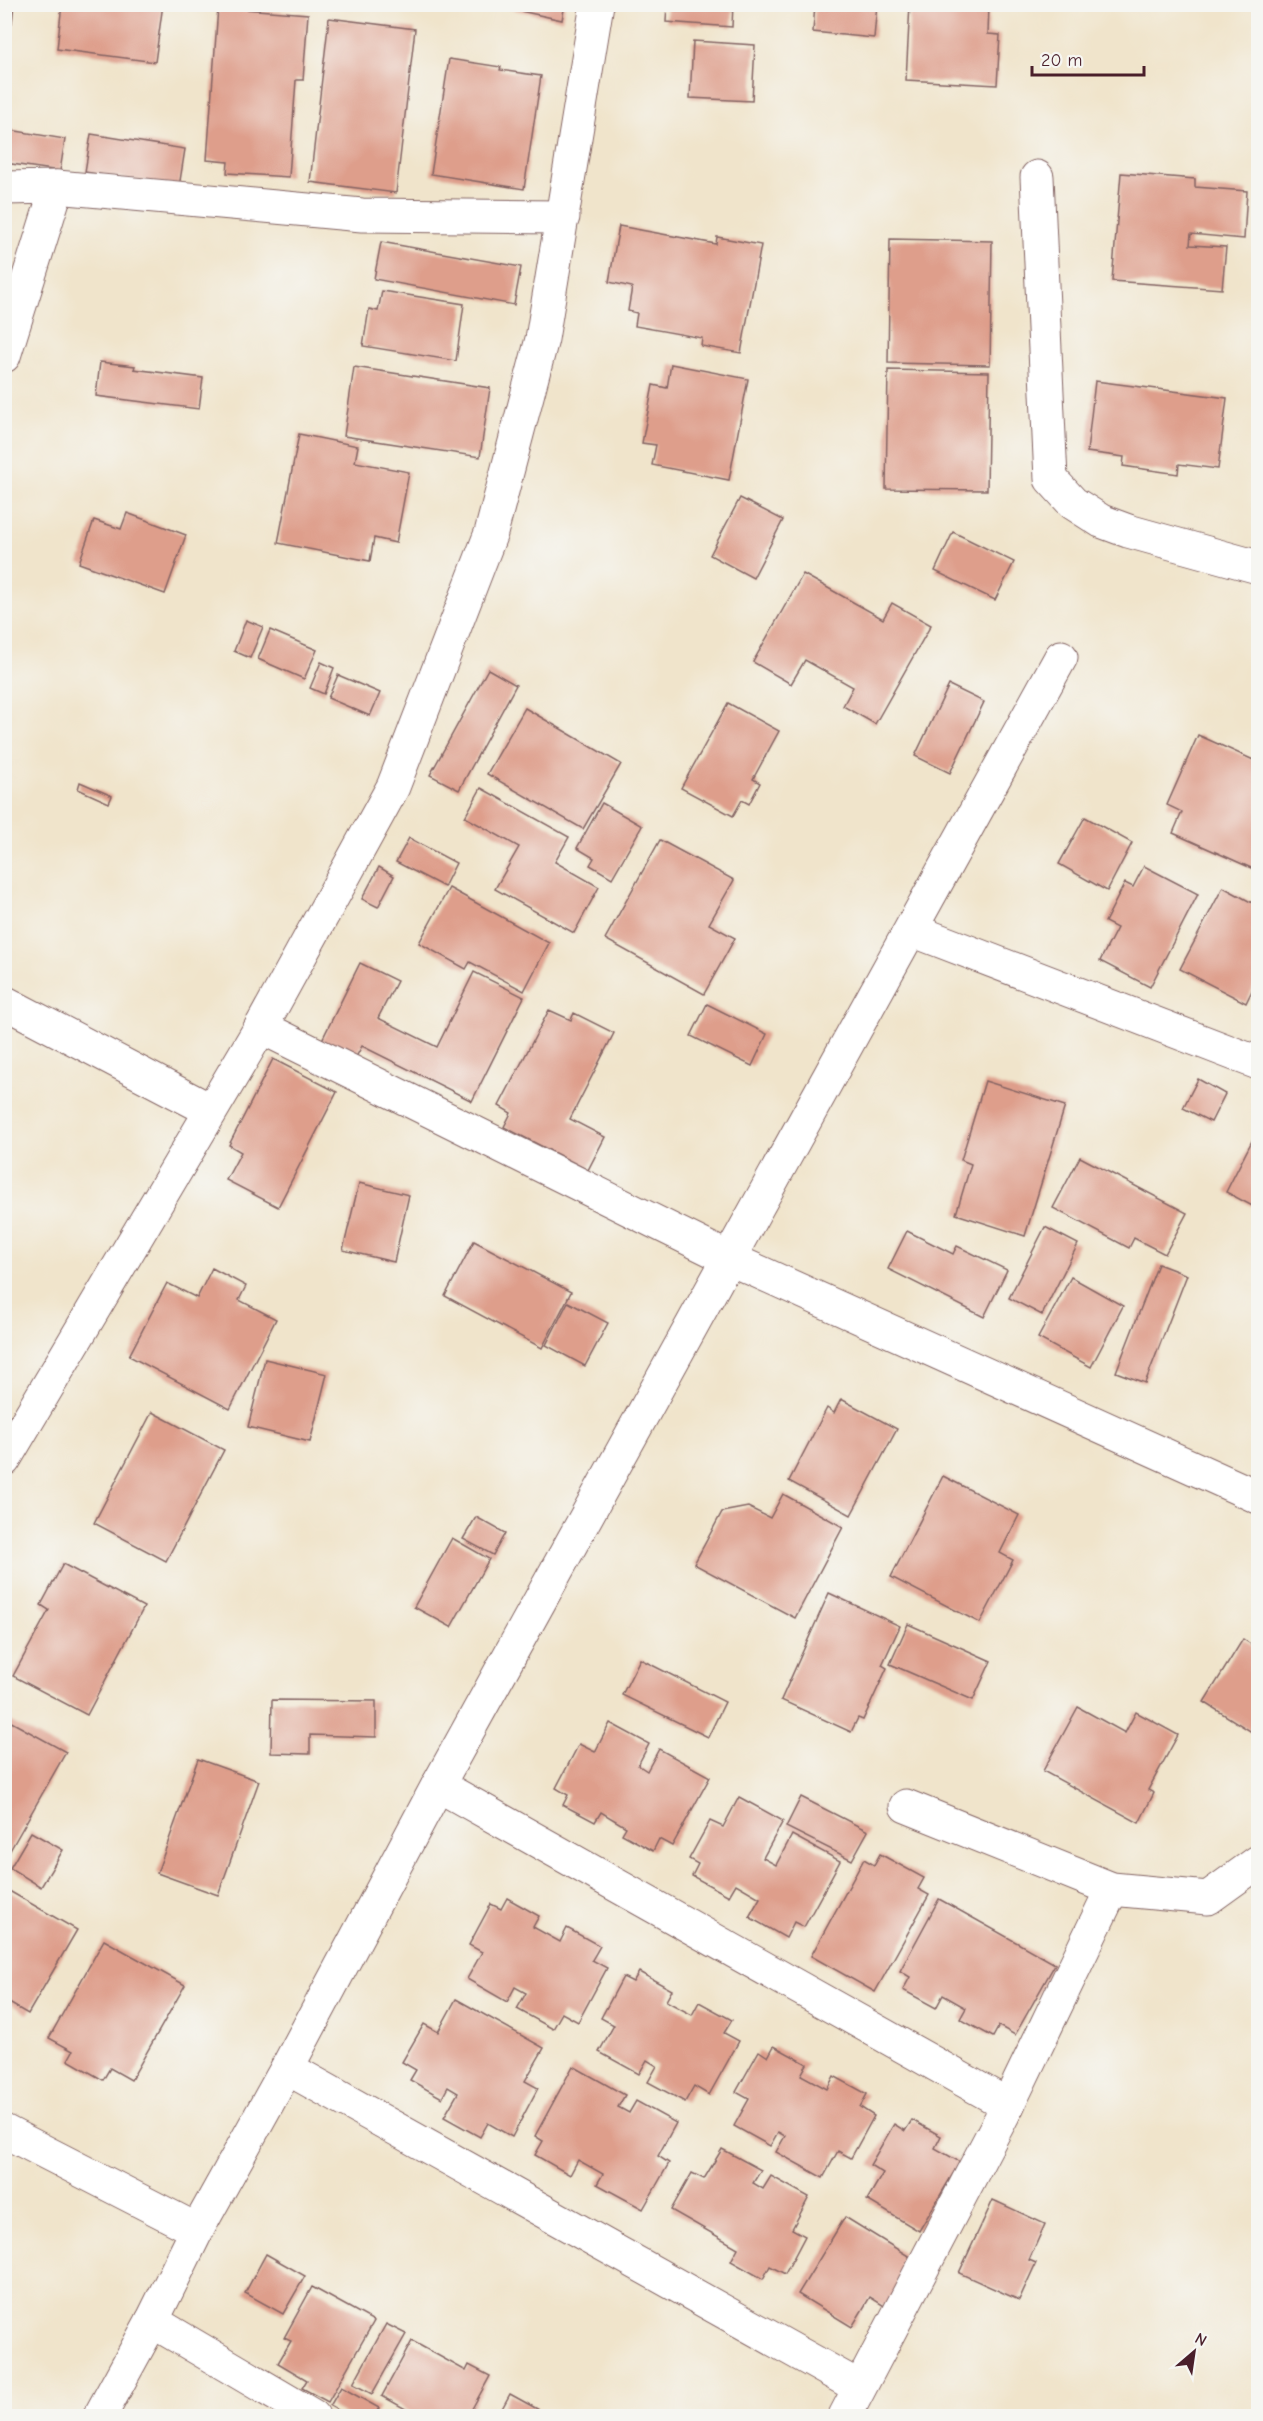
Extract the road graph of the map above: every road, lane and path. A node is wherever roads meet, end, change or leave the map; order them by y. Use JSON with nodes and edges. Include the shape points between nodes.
{"nodes":[{"id":1,"x":597,"y":4,"type":"edge"},
{"id":2,"x":1037,"y":177,"type":"dead end"},
{"id":3,"x":4,"y":188,"type":"edge"},
{"id":4,"x":57,"y":188,"type":"junction"},
{"id":5,"x":563,"y":217,"type":"junction"},
{"id":6,"x":4,"y":356,"type":"edge"},
{"id":7,"x":1258,"y":567,"type":"edge"},
{"id":8,"x":1061,"y":657,"type":"dead end"},
{"id":9,"x":912,"y":930,"type":"junction"},
{"id":10,"x":4,"y":1002,"type":"edge"},
{"id":11,"x":261,"y":1027,"type":"junction"},
{"id":12,"x":1258,"y":1063,"type":"edge"},
{"id":13,"x":210,"y":1110,"type":"junction"},
{"id":14,"x":728,"y":1258,"type":"junction"},
{"id":15,"x":4,"y":1460,"type":"edge"},
{"id":16,"x":1258,"y":1497,"type":"edge"},
{"id":17,"x":438,"y":1785,"type":"junction"},
{"id":18,"x":906,"y":1806,"type":"dead end"},
{"id":19,"x":1258,"y":1862,"type":"edge"},
{"id":20,"x":1112,"y":1888,"type":"junction"},
{"id":21,"x":287,"y":2068,"type":"junction"},
{"id":22,"x":1008,"y":2105,"type":"junction"},
{"id":23,"x":4,"y":2131,"type":"edge"},
{"id":24,"x":197,"y":2230,"type":"junction"},
{"id":25,"x":152,"y":2321,"type":"junction"},
{"id":26,"x":859,"y":2387,"type":"junction"},
{"id":27,"x":100,"y":2416,"type":"edge"},
{"id":28,"x":313,"y":2416,"type":"edge"},
{"id":29,"x":845,"y":2416,"type":"edge"}],
"edges":[{"from":1,"to":5,"type":"street"},
{"from":2,"to":7,"type":"street","via":[[1051,479],[1073,503],[1101,521]]},
{"from":3,"to":4,"type":"street"},
{"from":4,"to":5,"type":"street","via":[[362,215]]},
{"from":4,"to":6,"type":"street"},
{"from":5,"to":11,"type":"street","via":[[542,339],[491,533],[393,787]]},
{"from":8,"to":9,"type":"street"},
{"from":9,"to":12,"type":"street"},
{"from":9,"to":14,"type":"street"},
{"from":10,"to":13,"type":"street"},
{"from":11,"to":13,"type":"street"},
{"from":11,"to":14,"type":"street"},
{"from":13,"to":15,"type":"street"},
{"from":14,"to":16,"type":"street"},
{"from":14,"to":17,"type":"street"},
{"from":17,"to":21,"type":"street"},
{"from":17,"to":22,"type":"street"},
{"from":18,"to":20,"type":"street"},
{"from":19,"to":20,"type":"street","via":[[1208,1898]]},
{"from":20,"to":22,"type":"street"},
{"from":21,"to":24,"type":"street"},
{"from":21,"to":26,"type":"street"},
{"from":22,"to":26,"type":"street"},
{"from":23,"to":24,"type":"street"},
{"from":24,"to":25,"type":"street"},
{"from":25,"to":27,"type":"street"},
{"from":25,"to":28,"type":"street"},
{"from":26,"to":29,"type":"street"}]}
